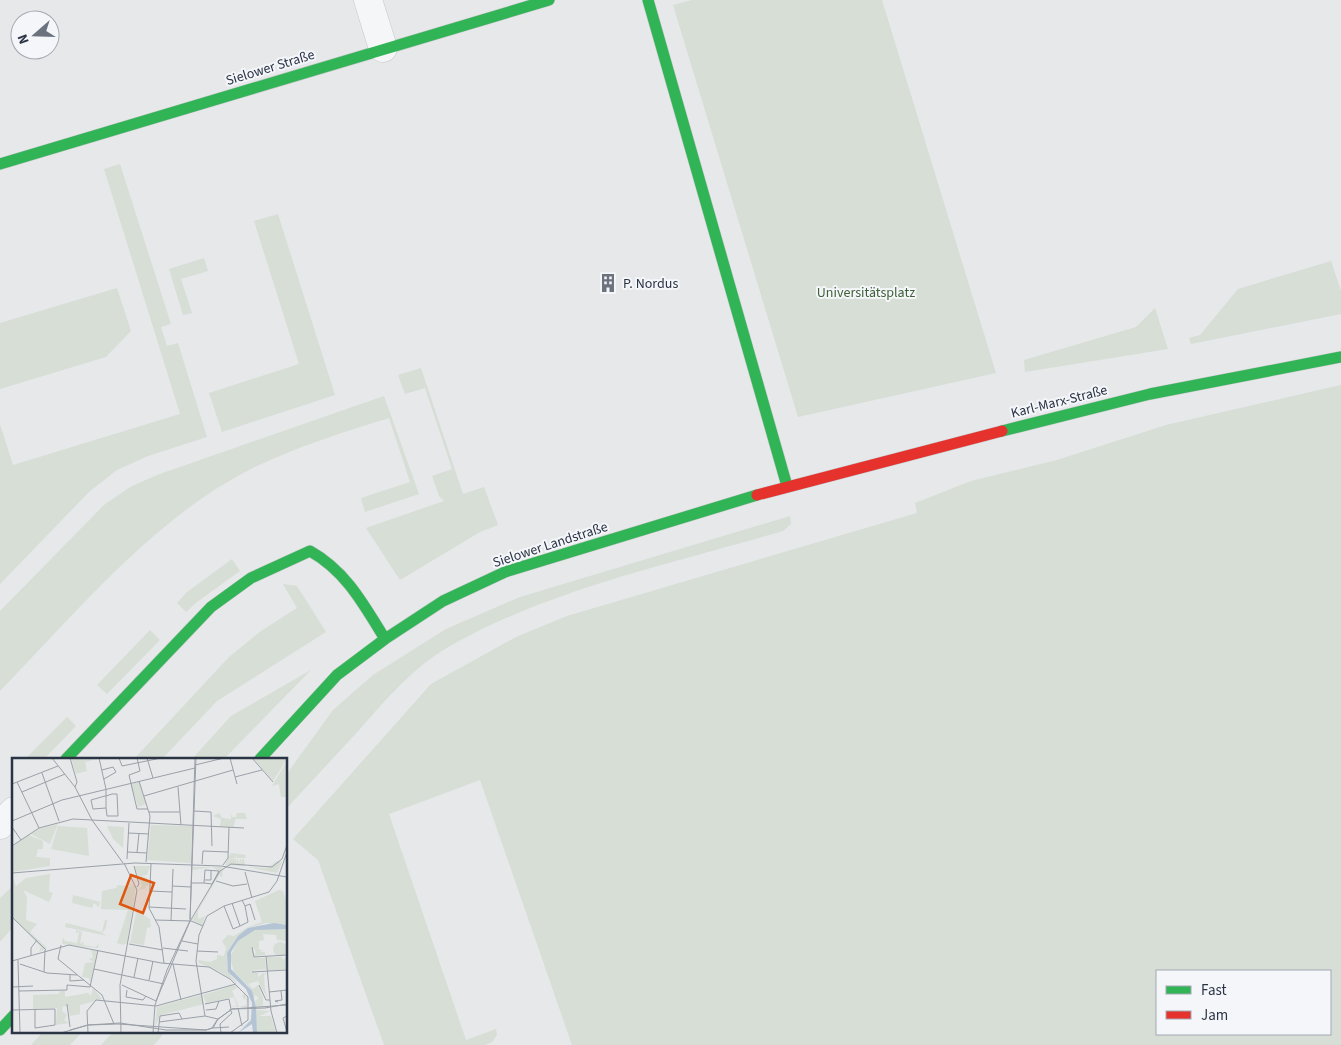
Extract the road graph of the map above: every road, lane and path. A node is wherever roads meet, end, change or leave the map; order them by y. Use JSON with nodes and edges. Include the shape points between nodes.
{"nodes":[{"id":1,"x":368,"y":0,"type":"edge"},
{"id":2,"x":549,"y":0,"type":"edge"},
{"id":3,"x":648,"y":0,"type":"edge"},
{"id":4,"x":383,"y":48,"type":"junction"},
{"id":5,"x":0,"y":164,"type":"edge"},
{"id":6,"x":1341,"y":357,"type":"edge"},
{"id":7,"x":787,"y":486,"type":"junction"},
{"id":8,"x":385,"y":639,"type":"junction"},
{"id":9,"x":67,"y":758,"type":"edge"},
{"id":10,"x":261,"y":758,"type":"edge"},
{"id":11,"x":12,"y":813,"type":"edge"},
{"id":12,"x":0,"y":825,"type":"edge"},
{"id":13,"x":12,"y":1017,"type":"edge"},
{"id":14,"x":0,"y":1030,"type":"edge"}],
"edges":[{"from":1,"to":4,"type":"street"},
{"from":2,"to":4,"type":"street","name":"Sielower Straße"},
{"from":3,"to":7,"type":"street"},
{"from":4,"to":5,"type":"street","name":"Sielower Straße"},
{"from":6,"to":7,"type":"street","name":"Karl-Marx-Straße","via":[[1150,394]]},
{"from":7,"to":8,"type":"street","name":"Sielower Landstraße","via":[[505,572],[444,601]]},
{"from":8,"to":9,"type":"street","via":[[343,575],[325,558],[310,551],[251,578],[211,607]]},
{"from":8,"to":10,"type":"street","name":"Sielower Landstraße","via":[[338,675]]},
{"from":11,"to":12,"type":"street"},
{"from":13,"to":14,"type":"street"}]}
